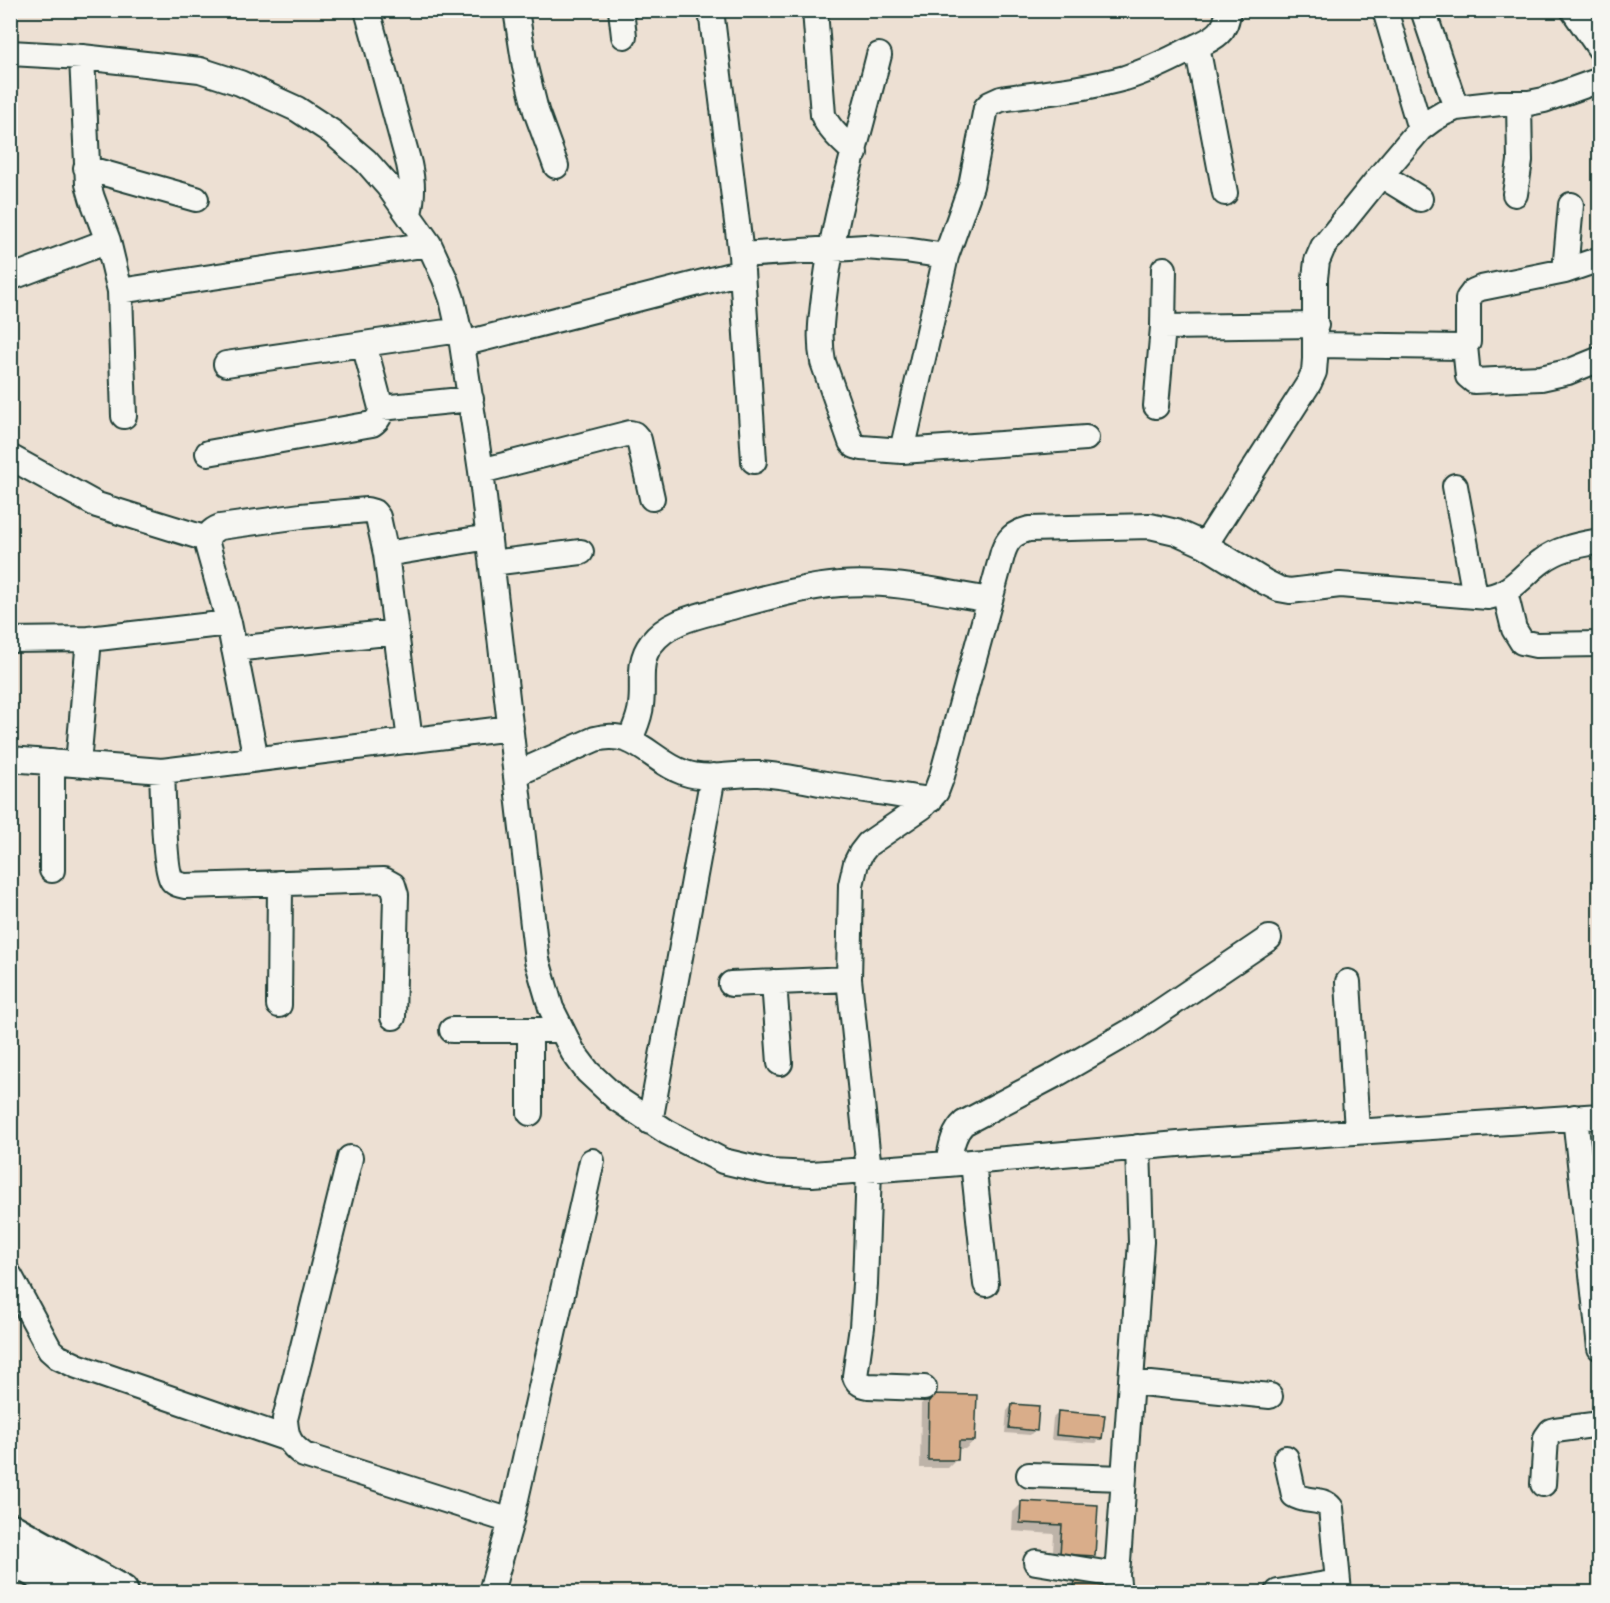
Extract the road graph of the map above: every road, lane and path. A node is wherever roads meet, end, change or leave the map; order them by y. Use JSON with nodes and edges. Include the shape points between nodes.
{"nodes":[{"id":1,"x":367,"y":10,"type":"edge"},
{"id":2,"x":516,"y":10,"type":"edge"},
{"id":3,"x":621,"y":10,"type":"edge"},
{"id":4,"x":711,"y":10,"type":"edge"},
{"id":5,"x":815,"y":10,"type":"edge"},
{"id":6,"x":1228,"y":10,"type":"edge"},
{"id":7,"x":1385,"y":10,"type":"edge"},
{"id":8,"x":1423,"y":10,"type":"edge"},
{"id":9,"x":1580,"y":13,"type":"edge"},
{"id":10,"x":624,"y":36,"type":"dead end"},
{"id":11,"x":1197,"y":46,"type":"junction"},
{"id":12,"x":1599,"y":49,"type":"edge"},
{"id":13,"x":10,"y":53,"type":"edge"},
{"id":14,"x":879,"y":55,"type":"dead end"},
{"id":15,"x":82,"y":57,"type":"junction"},
{"id":16,"x":1599,"y":80,"type":"edge"},
{"id":17,"x":1519,"y":103,"type":"junction"},
{"id":18,"x":1456,"y":108,"type":"junction"},
{"id":19,"x":1420,"y":129,"type":"junction"},
{"id":20,"x":855,"y":153,"type":"junction"},
{"id":21,"x":556,"y":165,"type":"dead end"},
{"id":22,"x":86,"y":168,"type":"junction"},
{"id":23,"x":1381,"y":175,"type":"junction"},
{"id":24,"x":1225,"y":193,"type":"dead end"},
{"id":25,"x":1515,"y":195,"type":"dead end"},
{"id":26,"x":196,"y":199,"type":"dead end"},
{"id":27,"x":1420,"y":199,"type":"dead end"},
{"id":28,"x":1571,"y":205,"type":"dead end"},
{"id":29,"x":408,"y":214,"type":"junction"},
{"id":30,"x":108,"y":241,"type":"junction"},
{"id":31,"x":429,"y":244,"type":"junction"},
{"id":32,"x":830,"y":249,"type":"junction"},
{"id":33,"x":946,"y":256,"type":"junction"},
{"id":34,"x":1599,"y":259,"type":"edge"},
{"id":35,"x":741,"y":263,"type":"junction"},
{"id":36,"x":1164,"y":269,"type":"dead end"},
{"id":37,"x":1565,"y":271,"type":"junction"},
{"id":38,"x":10,"y":278,"type":"edge"},
{"id":39,"x":120,"y":291,"type":"junction"},
{"id":40,"x":1163,"y":327,"type":"junction"},
{"id":41,"x":1316,"y":335,"type":"junction"},
{"id":42,"x":461,"y":337,"type":"junction"},
{"id":43,"x":364,"y":344,"type":"junction"},
{"id":44,"x":1465,"y":346,"type":"junction"},
{"id":45,"x":1599,"y":359,"type":"edge"},
{"id":46,"x":226,"y":364,"type":"dead end"},
{"id":47,"x":471,"y":399,"type":"junction"},
{"id":48,"x":1156,"y":406,"type":"dead end"},
{"id":49,"x":381,"y":408,"type":"junction"},
{"id":50,"x":124,"y":416,"type":"dead end"},
{"id":51,"x":1086,"y":438,"type":"dead end"},
{"id":52,"x":902,"y":451,"type":"junction"},
{"id":53,"x":208,"y":453,"type":"dead end"},
{"id":54,"x":10,"y":457,"type":"edge"},
{"id":55,"x":754,"y":461,"type":"dead end"},
{"id":56,"x":481,"y":471,"type":"junction"},
{"id":57,"x":1455,"y":486,"type":"dead end"},
{"id":58,"x":652,"y":498,"type":"dead end"},
{"id":59,"x":489,"y":537,"type":"junction"},
{"id":60,"x":207,"y":539,"type":"junction"},
{"id":61,"x":1599,"y":542,"type":"edge"},
{"id":62,"x":1205,"y":545,"type":"junction"},
{"id":63,"x":580,"y":552,"type":"dead end"},
{"id":64,"x":386,"y":554,"type":"junction"},
{"id":65,"x":492,"y":563,"type":"junction"},
{"id":66,"x":1505,"y":592,"type":"junction"},
{"id":67,"x":1475,"y":596,"type":"junction"},
{"id":68,"x":990,"y":600,"type":"junction"},
{"id":69,"x":229,"y":623,"type":"junction"},
{"id":70,"x":396,"y":632,"type":"junction"},
{"id":71,"x":89,"y":639,"type":"junction"},
{"id":72,"x":10,"y":640,"type":"edge"},
{"id":73,"x":1599,"y":644,"type":"edge"},
{"id":74,"x":234,"y":649,"type":"junction"},
{"id":75,"x":511,"y":728,"type":"junction"},
{"id":76,"x":630,"y":740,"type":"junction"},
{"id":77,"x":410,"y":741,"type":"junction"},
{"id":78,"x":10,"y":759,"type":"edge"},
{"id":79,"x":256,"y":759,"type":"junction"},
{"id":80,"x":52,"y":762,"type":"junction"},
{"id":81,"x":78,"y":764,"type":"junction"},
{"id":82,"x":162,"y":771,"type":"junction"},
{"id":83,"x":516,"y":774,"type":"junction"},
{"id":84,"x":713,"y":776,"type":"junction"},
{"id":85,"x":930,"y":800,"type":"junction"},
{"id":86,"x":52,"y":870,"type":"dead end"},
{"id":87,"x":280,"y":883,"type":"junction"},
{"id":88,"x":1269,"y":938,"type":"dead end"},
{"id":89,"x":849,"y":979,"type":"junction"},
{"id":90,"x":774,"y":982,"type":"junction"},
{"id":91,"x":1348,"y":982,"type":"dead end"},
{"id":92,"x":731,"y":984,"type":"dead end"},
{"id":93,"x":279,"y":1005,"type":"dead end"},
{"id":94,"x":393,"y":1017,"type":"dead end"},
{"id":95,"x":452,"y":1030,"type":"dead end"},
{"id":96,"x":530,"y":1030,"type":"junction"},
{"id":97,"x":562,"y":1030,"type":"junction"},
{"id":98,"x":780,"y":1063,"type":"dead end"},
{"id":99,"x":530,"y":1113,"type":"dead end"},
{"id":100,"x":1599,"y":1116,"type":"edge"},
{"id":101,"x":1575,"y":1117,"type":"junction"},
{"id":102,"x":650,"y":1122,"type":"junction"},
{"id":103,"x":1357,"y":1131,"type":"junction"},
{"id":104,"x":1138,"y":1147,"type":"junction"},
{"id":105,"x":350,"y":1158,"type":"dead end"},
{"id":106,"x":592,"y":1161,"type":"dead end"},
{"id":107,"x":973,"y":1162,"type":"junction"},
{"id":108,"x":948,"y":1164,"type":"junction"},
{"id":109,"x":869,"y":1170,"type":"junction"},
{"id":110,"x":10,"y":1276,"type":"edge"},
{"id":111,"x":986,"y":1284,"type":"dead end"},
{"id":112,"x":1596,"y":1293,"type":"edge"},
{"id":113,"x":1599,"y":1348,"type":"edge"},
{"id":114,"x":1131,"y":1382,"type":"junction"},
{"id":115,"x":924,"y":1388,"type":"dead end"},
{"id":116,"x":1270,"y":1396,"type":"dead end"},
{"id":117,"x":1599,"y":1424,"type":"edge"},
{"id":118,"x":288,"y":1439,"type":"junction"},
{"id":119,"x":1286,"y":1458,"type":"dead end"},
{"id":120,"x":1029,"y":1475,"type":"dead end"},
{"id":121,"x":1124,"y":1478,"type":"junction"},
{"id":122,"x":1543,"y":1484,"type":"dead end"},
{"id":123,"x":511,"y":1521,"type":"junction"},
{"id":124,"x":10,"y":1530,"type":"edge"},
{"id":125,"x":10,"y":1557,"type":"edge"},
{"id":126,"x":1036,"y":1563,"type":"dead end"},
{"id":127,"x":1118,"y":1584,"type":"edge"},
{"id":128,"x":1339,"y":1588,"type":"edge"},
{"id":129,"x":74,"y":1593,"type":"edge"},
{"id":130,"x":121,"y":1593,"type":"edge"},
{"id":131,"x":491,"y":1593,"type":"edge"},
{"id":132,"x":1278,"y":1593,"type":"edge"}],
"edges":[{"from":1,"to":29,"type":"street","via":[[411,172],[413,194]]},
{"from":2,"to":21,"type":"street","via":[[536,111]]},
{"from":3,"to":10,"type":"street"},
{"from":4,"to":35,"type":"street"},
{"from":5,"to":20,"type":"street","via":[[823,115]]},
{"from":6,"to":11,"type":"street","via":[[1222,31]]},
{"from":7,"to":19,"type":"street"},
{"from":8,"to":18,"type":"street"},
{"from":9,"to":12,"type":"street"},
{"from":11,"to":24,"type":"street"},
{"from":11,"to":33,"type":"street","via":[[1127,77],[990,104],[984,114],[971,186]]},
{"from":13,"to":15,"type":"street"},
{"from":14,"to":20,"type":"street"},
{"from":15,"to":22,"type":"street"},
{"from":15,"to":29,"type":"street","via":[[200,69],[297,109],[366,161]]},
{"from":16,"to":17,"type":"street","via":[[1544,100]]},
{"from":17,"to":18,"type":"street"},
{"from":17,"to":25,"type":"street","via":[[1520,161]]},
{"from":18,"to":19,"type":"street"},
{"from":19,"to":23,"type":"street"},
{"from":20,"to":32,"type":"street"},
{"from":22,"to":26,"type":"street"},
{"from":22,"to":30,"type":"street"},
{"from":23,"to":27,"type":"street"},
{"from":23,"to":41,"type":"street","via":[[1323,247],[1317,261]]},
{"from":28,"to":37,"type":"street"},
{"from":29,"to":31,"type":"street"},
{"from":30,"to":38,"type":"street"},
{"from":30,"to":39,"type":"street"},
{"from":31,"to":39,"type":"street"},
{"from":31,"to":42,"type":"street","via":[[445,279]]},
{"from":32,"to":33,"type":"street","via":[[865,247]]},
{"from":32,"to":35,"type":"street"},
{"from":32,"to":52,"type":"street","via":[[820,350],[848,437],[862,448]]},
{"from":33,"to":52,"type":"street"},
{"from":34,"to":37,"type":"street"},
{"from":35,"to":42,"type":"street"},
{"from":35,"to":55,"type":"street"},
{"from":36,"to":40,"type":"street"},
{"from":37,"to":44,"type":"street","via":[[1474,291],[1468,299]]},
{"from":39,"to":50,"type":"street"},
{"from":40,"to":41,"type":"street"},
{"from":40,"to":48,"type":"street"},
{"from":41,"to":44,"type":"street"},
{"from":41,"to":62,"type":"street","via":[[1314,372],[1309,383]]},
{"from":42,"to":43,"type":"street"},
{"from":42,"to":47,"type":"street"},
{"from":43,"to":46,"type":"street"},
{"from":43,"to":49,"type":"street"},
{"from":44,"to":45,"type":"street","via":[[1468,376],[1474,381],[1541,378]]},
{"from":47,"to":49,"type":"street"},
{"from":47,"to":56,"type":"street"},
{"from":49,"to":53,"type":"street","via":[[372,424]]},
{"from":51,"to":52,"type":"street"},
{"from":54,"to":60,"type":"street","via":[[97,505]]},
{"from":56,"to":58,"type":"street","via":[[630,433],[639,440]]},
{"from":56,"to":59,"type":"street"},
{"from":57,"to":67,"type":"street"},
{"from":59,"to":64,"type":"street"},
{"from":59,"to":65,"type":"street"},
{"from":60,"to":64,"type":"street","via":[[220,527],[367,510],[378,517]]},
{"from":60,"to":69,"type":"street"},
{"from":61,"to":66,"type":"street","via":[[1552,554]]},
{"from":62,"to":67,"type":"street","via":[[1279,589],[1300,591],[1340,585]]},
{"from":62,"to":68,"type":"street","via":[[1150,526],[1019,532],[1006,543]]},
{"from":63,"to":65,"type":"street"},
{"from":64,"to":70,"type":"street"},
{"from":65,"to":75,"type":"street"},
{"from":66,"to":67,"type":"street"},
{"from":66,"to":73,"type":"street","via":[[1514,629],[1522,642]]},
{"from":68,"to":76,"type":"street","via":[[890,585],[841,584],[807,588],[691,618],[672,626],[649,645],[643,658],[640,715]]},
{"from":68,"to":85,"type":"street","via":[[942,776]]},
{"from":69,"to":71,"type":"street"},
{"from":69,"to":74,"type":"street"},
{"from":70,"to":74,"type":"street"},
{"from":70,"to":77,"type":"street"},
{"from":71,"to":72,"type":"street"},
{"from":71,"to":81,"type":"street"},
{"from":74,"to":79,"type":"street"},
{"from":75,"to":77,"type":"street"},
{"from":75,"to":83,"type":"street"},
{"from":76,"to":83,"type":"street","via":[[615,736],[595,739]]},
{"from":76,"to":84,"type":"street","via":[[684,773]]},
{"from":77,"to":79,"type":"street"},
{"from":78,"to":80,"type":"street"},
{"from":79,"to":82,"type":"street"},
{"from":80,"to":81,"type":"street"},
{"from":80,"to":86,"type":"street"},
{"from":81,"to":82,"type":"street"},
{"from":82,"to":87,"type":"street","via":[[167,865],[172,880],[185,886]]},
{"from":83,"to":97,"type":"street","via":[[537,960]]},
{"from":84,"to":85,"type":"street","via":[[787,777]]},
{"from":84,"to":102,"type":"street"},
{"from":85,"to":89,"type":"street","via":[[868,844],[856,863],[851,885]]},
{"from":87,"to":93,"type":"street"},
{"from":87,"to":94,"type":"street","via":[[384,880],[393,885]]},
{"from":88,"to":108,"type":"street","via":[[1133,1030],[964,1123],[955,1134]]},
{"from":89,"to":90,"type":"street"},
{"from":89,"to":109,"type":"street"},
{"from":90,"to":92,"type":"street"},
{"from":90,"to":98,"type":"street"},
{"from":91,"to":103,"type":"street"},
{"from":95,"to":96,"type":"street"},
{"from":96,"to":97,"type":"street"},
{"from":96,"to":99,"type":"street"},
{"from":97,"to":102,"type":"street","via":[[588,1072]]},
{"from":100,"to":101,"type":"street"},
{"from":101,"to":103,"type":"street"},
{"from":101,"to":112,"type":"street"},
{"from":102,"to":109,"type":"street","via":[[723,1161],[770,1172]]},
{"from":103,"to":104,"type":"street"},
{"from":104,"to":107,"type":"street"},
{"from":104,"to":114,"type":"street","via":[[1141,1242]]},
{"from":105,"to":118,"type":"street","via":[[285,1419]]},
{"from":106,"to":123,"type":"street"},
{"from":107,"to":108,"type":"street"},
{"from":107,"to":111,"type":"street"},
{"from":108,"to":109,"type":"street"},
{"from":109,"to":115,"type":"street","via":[[865,1284],[855,1376],[861,1385]]},
{"from":110,"to":118,"type":"street","via":[[58,1358]]},
{"from":112,"to":113,"type":"street"},
{"from":114,"to":116,"type":"street"},
{"from":114,"to":121,"type":"street"},
{"from":117,"to":122,"type":"street","via":[[1549,1434]]},
{"from":118,"to":123,"type":"street","via":[[304,1455]]},
{"from":119,"to":128,"type":"street","via":[[1294,1495],[1326,1502],[1331,1508]]},
{"from":120,"to":121,"type":"street"},
{"from":121,"to":127,"type":"street"},
{"from":123,"to":131,"type":"street"},
{"from":124,"to":130,"type":"highway"},
{"from":125,"to":129,"type":"highway"},
{"from":126,"to":127,"type":"street"},
{"from":128,"to":132,"type":"street"}]}
